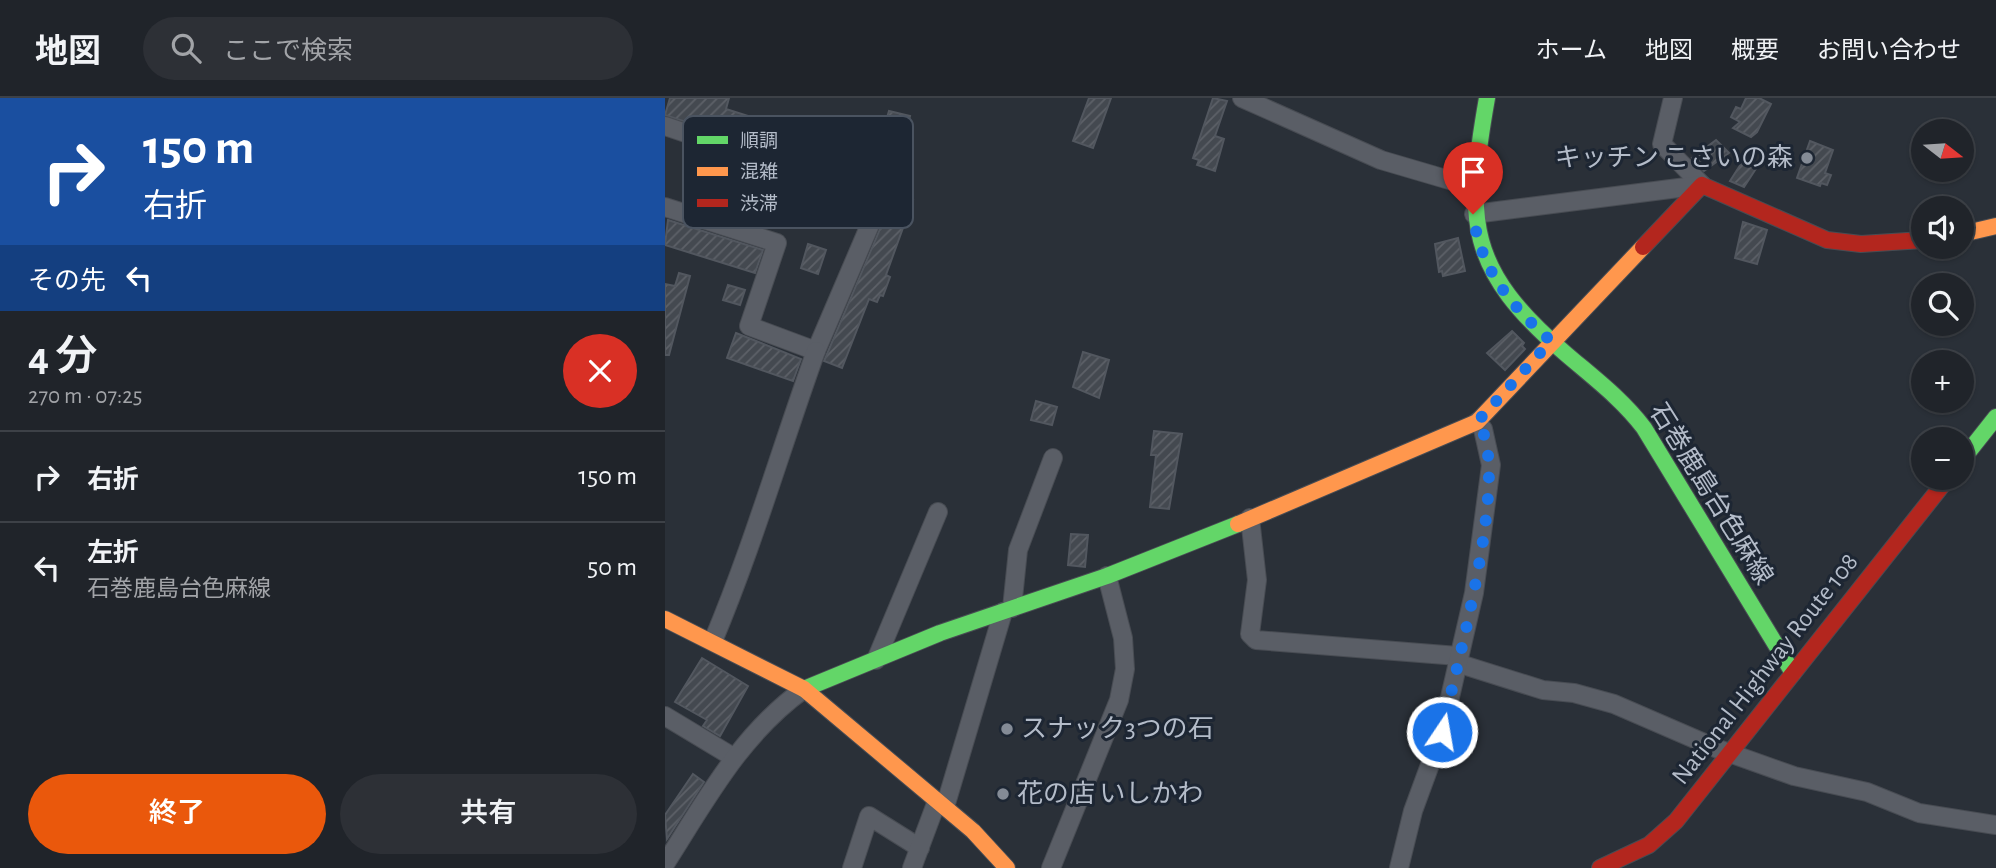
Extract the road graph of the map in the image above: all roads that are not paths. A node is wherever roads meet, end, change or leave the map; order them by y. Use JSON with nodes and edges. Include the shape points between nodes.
{"nodes":[{"id":1,"x":1242,"y":98,"type":"edge"},
{"id":2,"x":1487,"y":98,"type":"edge"},
{"id":3,"x":1672,"y":98,"type":"edge"},
{"id":4,"x":665,"y":126,"type":"edge"},
{"id":5,"x":683,"y":132,"type":"edge"},
{"id":6,"x":1702,"y":185,"type":"junction"},
{"id":7,"x":1473,"y":187,"type":"junction"},
{"id":8,"x":665,"y":206,"type":"edge"},
{"id":9,"x":683,"y":212,"type":"edge"},
{"id":10,"x":1473,"y":214,"type":"junction"},
{"id":11,"x":1996,"y":226,"type":"edge"},
{"id":12,"x":732,"y":228,"type":"edge"},
{"id":13,"x":868,"y":228,"type":"edge"},
{"id":14,"x":1974,"y":231,"type":"edge"},
{"id":15,"x":1911,"y":241,"type":"edge"},
{"id":16,"x":1551,"y":341,"type":"junction"},
{"id":17,"x":816,"y":351,"type":"junction"},
{"id":18,"x":1996,"y":417,"type":"edge"},
{"id":19,"x":1477,"y":422,"type":"junction"},
{"id":20,"x":1974,"y":445,"type":"edge"},
{"id":21,"x":1053,"y":458,"type":"dead end"},
{"id":22,"x":1938,"y":490,"type":"edge"},
{"id":23,"x":938,"y":512,"type":"dead end"},
{"id":24,"x":1250,"y":518,"type":"junction"},
{"id":25,"x":1107,"y":576,"type":"junction"},
{"id":26,"x":1008,"y":610,"type":"junction"},
{"id":27,"x":665,"y":619,"type":"edge"},
{"id":28,"x":713,"y":641,"type":"junction"},
{"id":29,"x":1458,"y":659,"type":"junction"},
{"id":30,"x":876,"y":660,"type":"junction"},
{"id":31,"x":1793,"y":673,"type":"junction"},
{"id":32,"x":804,"y":689,"type":"junction"},
{"id":33,"x":665,"y":716,"type":"edge"},
{"id":34,"x":1729,"y":753,"type":"junction"},
{"id":35,"x":733,"y":757,"type":"junction"},
{"id":36,"x":941,"y":804,"type":"junction"},
{"id":37,"x":1996,"y":825,"type":"edge"},
{"id":38,"x":1649,"y":845,"type":"junction"},
{"id":39,"x":920,"y":848,"type":"junction"},
{"id":40,"x":665,"y":864,"type":"edge"},
{"id":41,"x":1652,"y":866,"type":"dead end"},
{"id":42,"x":852,"y":868,"type":"edge"},
{"id":43,"x":912,"y":868,"type":"edge"},
{"id":44,"x":1007,"y":868,"type":"edge"},
{"id":45,"x":1051,"y":868,"type":"edge"},
{"id":46,"x":1399,"y":868,"type":"edge"},
{"id":47,"x":1600,"y":868,"type":"edge"}],
"edges":[{"from":1,"to":7,"type":"street","via":[[1381,160]]},
{"from":2,"to":7,"type":"main road","name":"石巻鹿島台色麻線"},
{"from":3,"to":6,"type":"street","via":[[1662,144]]},
{"from":4,"to":5,"type":"street"},
{"from":6,"to":10,"type":"street"},
{"from":6,"to":15,"type":"main road","via":[[1827,240],[1861,244]]},
{"from":6,"to":16,"type":"main road"},
{"from":7,"to":10,"type":"main road","name":"石巻鹿島台色麻線"},
{"from":8,"to":9,"type":"street"},
{"from":10,"to":16,"type":"main road","name":"石巻鹿島台色麻線","via":[[1481,251],[1496,283]]},
{"from":11,"to":14,"type":"main road"},
{"from":12,"to":17,"type":"street","via":[[778,243],[749,326]]},
{"from":13,"to":17,"type":"street"},
{"from":16,"to":19,"type":"main road"},
{"from":16,"to":31,"type":"main road","name":"石巻鹿島台色麻線","via":[[1644,428]]},
{"from":17,"to":28,"type":"street","via":[[775,463],[759,525]]},
{"from":18,"to":20,"type":"main road"},
{"from":19,"to":24,"type":"main road"},
{"from":19,"to":29,"type":"street","via":[[1483,429],[1491,465],[1474,593]]},
{"from":21,"to":26,"type":"street","via":[[1018,550]]},
{"from":22,"to":31,"type":"main road","name":"National Highway Route 108"},
{"from":23,"to":30,"type":"street"},
{"from":24,"to":25,"type":"main road"},
{"from":24,"to":29,"type":"street","via":[[1258,580],[1250,634],[1256,640]]},
{"from":25,"to":26,"type":"main road"},
{"from":25,"to":45,"type":"street","via":[[1123,638],[1125,668],[1119,699]]},
{"from":26,"to":30,"type":"main road"},
{"from":26,"to":36,"type":"street"},
{"from":27,"to":28,"type":"main road"},
{"from":28,"to":32,"type":"main road"},
{"from":29,"to":34,"type":"street","via":[[1543,690],[1574,692],[1614,704]]},
{"from":29,"to":46,"type":"street","via":[[1442,732],[1413,811]]},
{"from":30,"to":32,"type":"main road"},
{"from":31,"to":34,"type":"main road","name":"National Highway Route 108"},
{"from":32,"to":35,"type":"street","via":[[777,709]]},
{"from":32,"to":36,"type":"main road"},
{"from":33,"to":35,"type":"street"},
{"from":34,"to":37,"type":"street","via":[[1794,776],[1867,792],[1919,813]]},
{"from":34,"to":38,"type":"main road","name":"National Highway Route 108","via":[[1676,821]]},
{"from":35,"to":40,"type":"street"},
{"from":36,"to":39,"type":"street"},
{"from":36,"to":44,"type":"main road"},
{"from":38,"to":41,"type":"street"},
{"from":38,"to":47,"type":"main road","name":"National Highway Route 108"},
{"from":39,"to":42,"type":"street","via":[[869,817]]},
{"from":39,"to":43,"type":"street"}]}
